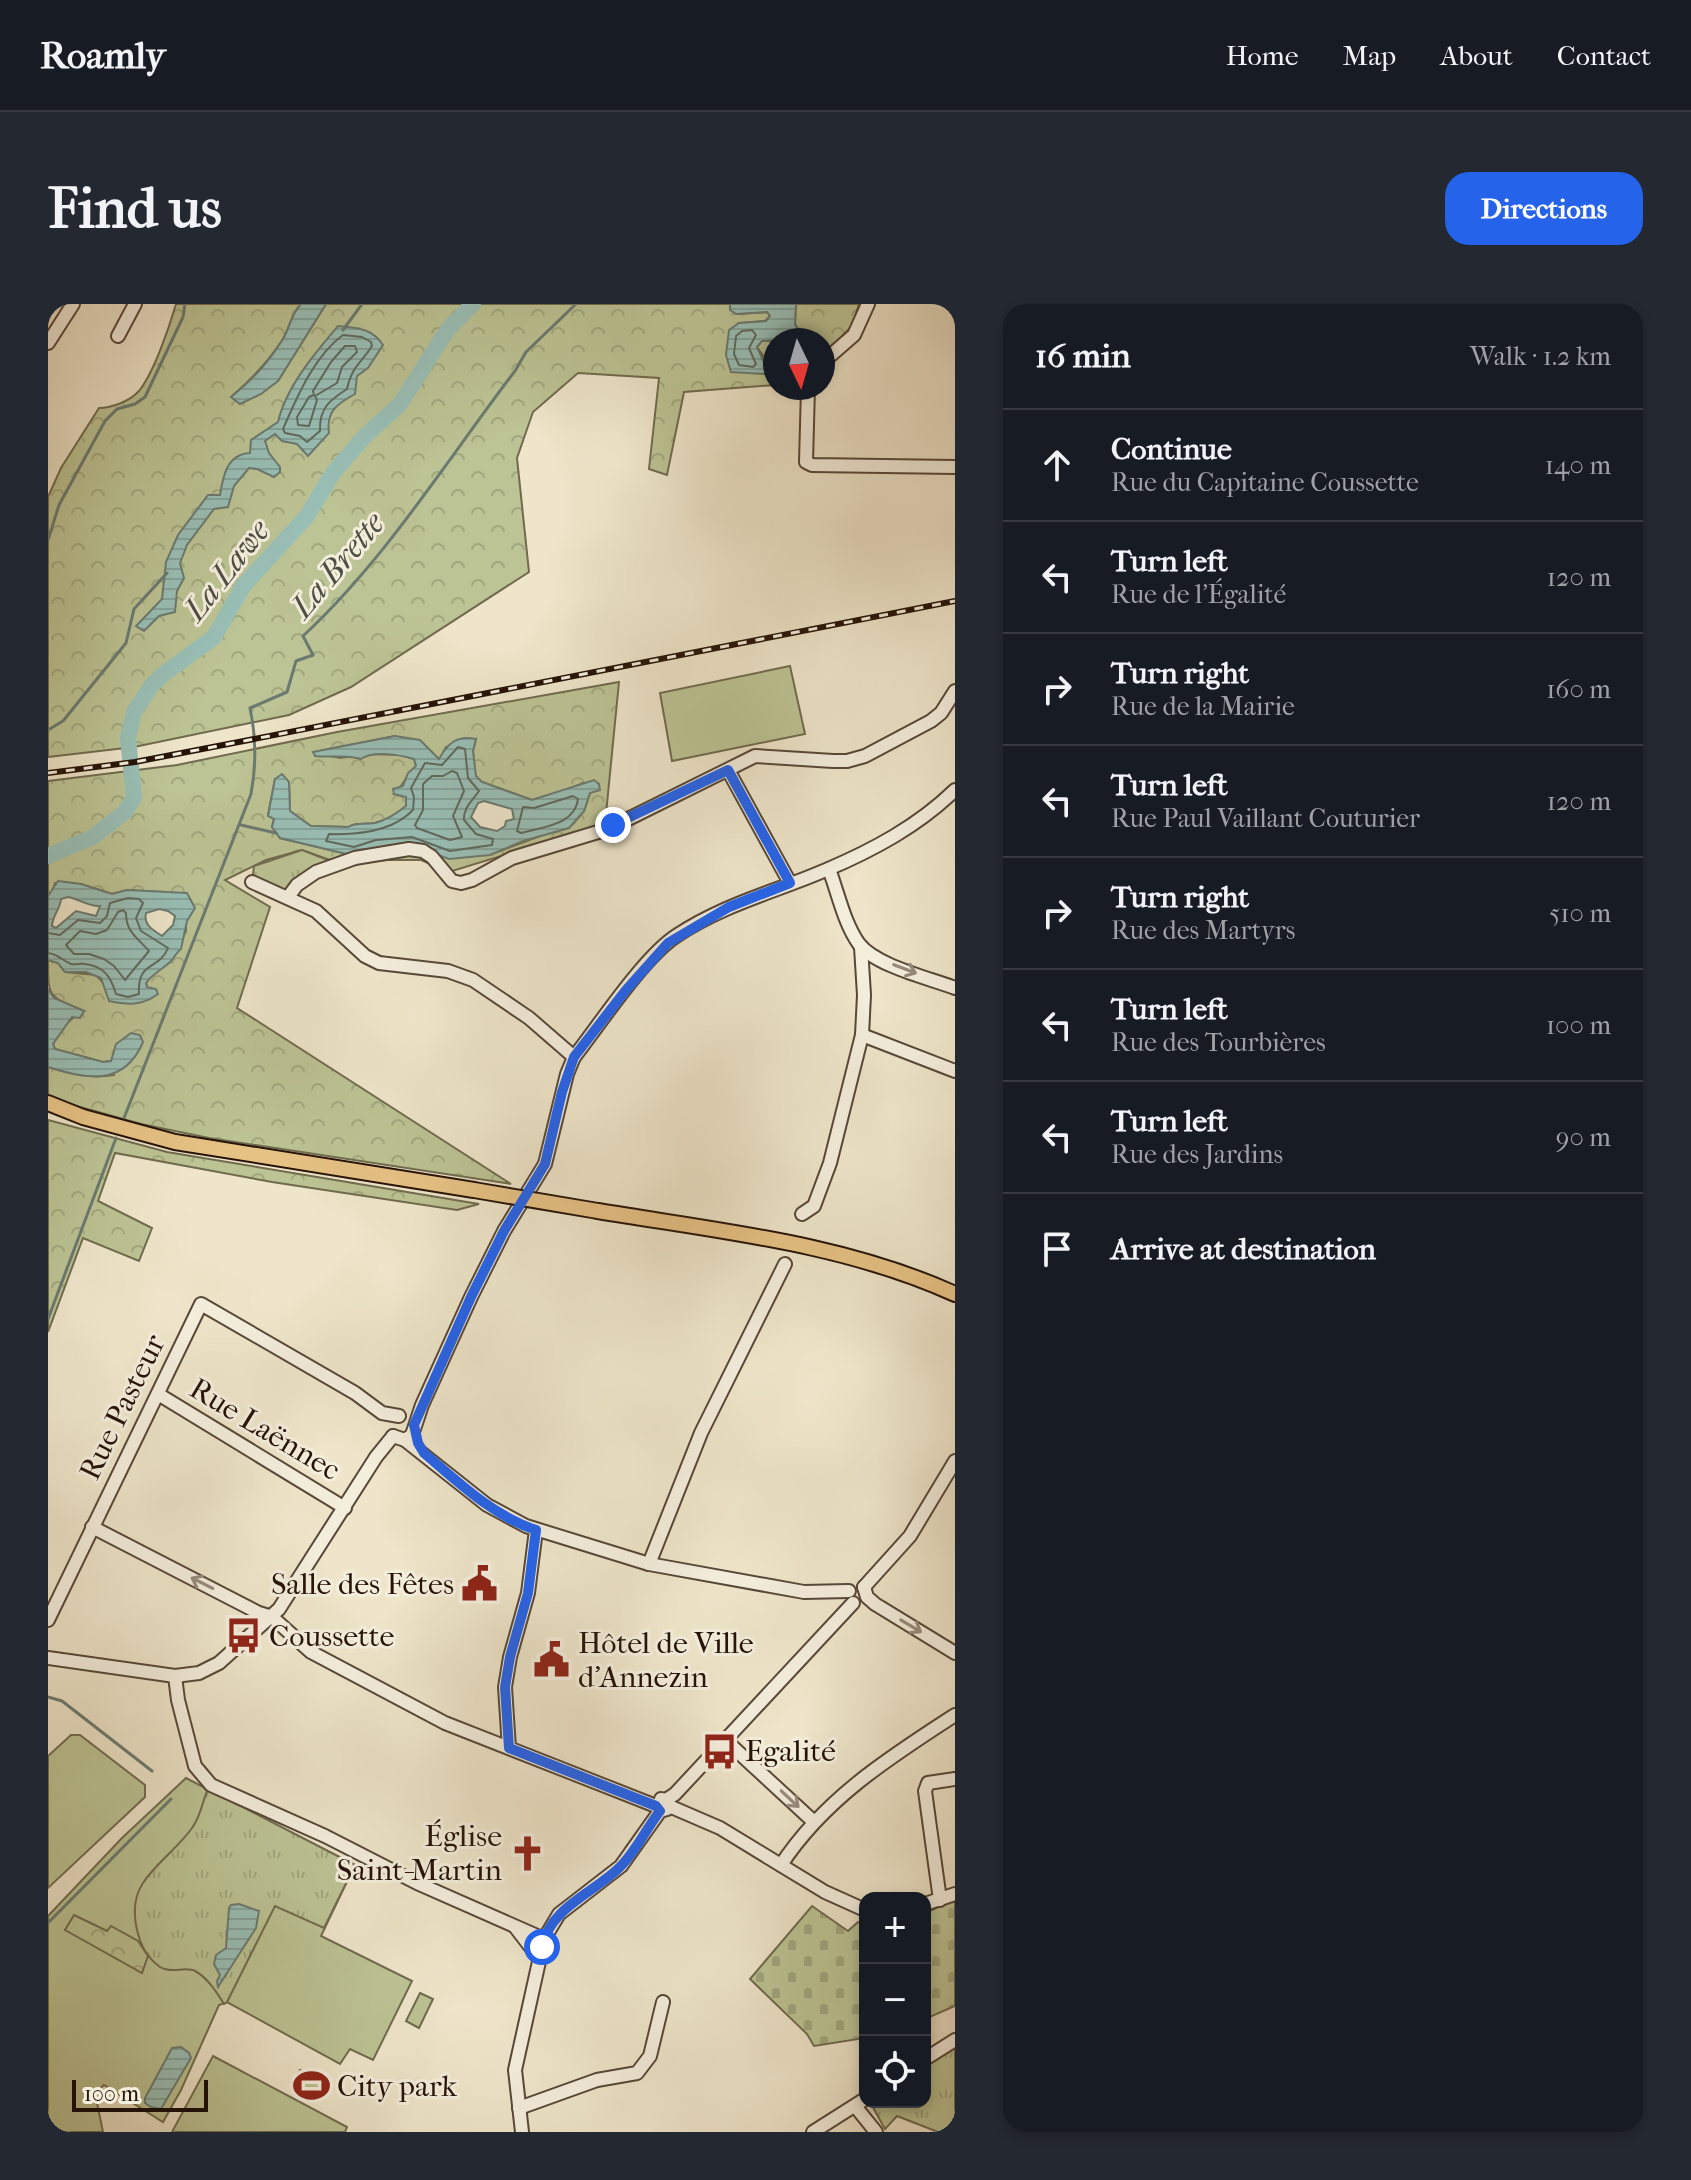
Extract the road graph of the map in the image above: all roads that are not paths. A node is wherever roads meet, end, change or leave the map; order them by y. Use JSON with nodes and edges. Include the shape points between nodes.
{"nodes":[{"id":1,"x":73,"y":304,"type":"edge"},
{"id":2,"x":135,"y":304,"type":"edge"},
{"id":3,"x":868,"y":304,"type":"edge"},
{"id":4,"x":118,"y":336,"type":"dead end"},
{"id":5,"x":48,"y":343,"type":"edge"},
{"id":6,"x":835,"y":352,"type":"edge"},
{"id":7,"x":808,"y":400,"type":"edge"},
{"id":8,"x":955,"y":467,"type":"edge"},
{"id":9,"x":955,"y":691,"type":"edge"},
{"id":10,"x":728,"y":770,"type":"junction"},
{"id":11,"x":955,"y":790,"type":"edge"},
{"id":12,"x":829,"y":869,"type":"junction"},
{"id":13,"x":252,"y":882,"type":"dead end"},
{"id":14,"x":790,"y":883,"type":"junction"},
{"id":15,"x":288,"y":897,"type":"junction"},
{"id":16,"x":861,"y":947,"type":"junction"},
{"id":17,"x":955,"y":988,"type":"edge"},
{"id":18,"x":862,"y":1035,"type":"junction"},
{"id":19,"x":574,"y":1057,"type":"junction"},
{"id":20,"x":955,"y":1071,"type":"edge"},
{"id":21,"x":48,"y":1103,"type":"edge"},
{"id":22,"x":48,"y":1110,"type":"edge"},
{"id":23,"x":83,"y":1117,"type":"junction"},
{"id":24,"x":802,"y":1214,"type":"dead end"},
{"id":25,"x":785,"y":1264,"type":"dead end"},
{"id":26,"x":955,"y":1294,"type":"edge"},
{"id":27,"x":158,"y":1394,"type":"junction"},
{"id":28,"x":422,"y":1405,"type":"junction"},
{"id":29,"x":382,"y":1413,"type":"junction"},
{"id":30,"x":401,"y":1416,"type":"junction"},
{"id":31,"x":403,"y":1432,"type":"junction"},
{"id":32,"x":955,"y":1461,"type":"edge"},
{"id":33,"x":345,"y":1508,"type":"junction"},
{"id":34,"x":92,"y":1527,"type":"junction"},
{"id":35,"x":536,"y":1530,"type":"junction"},
{"id":36,"x":649,"y":1564,"type":"junction"},
{"id":37,"x":866,"y":1592,"type":"junction"},
{"id":38,"x":851,"y":1597,"type":"junction"},
{"id":39,"x":272,"y":1617,"type":"junction"},
{"id":40,"x":48,"y":1620,"type":"edge"},
{"id":41,"x":955,"y":1653,"type":"edge"},
{"id":42,"x":48,"y":1658,"type":"edge"},
{"id":43,"x":175,"y":1676,"type":"junction"},
{"id":44,"x":955,"y":1715,"type":"edge"},
{"id":45,"x":724,"y":1739,"type":"junction"},
{"id":46,"x":509,"y":1748,"type":"junction"},
{"id":47,"x":955,"y":1779,"type":"edge"},
{"id":48,"x":663,"y":1806,"type":"junction"},
{"id":49,"x":814,"y":1822,"type":"junction"},
{"id":50,"x":781,"y":1865,"type":"junction"},
{"id":51,"x":955,"y":1894,"type":"edge"},
{"id":52,"x":940,"y":1900,"type":"junction"},
{"id":53,"x":931,"y":1902,"type":"edge"},
{"id":54,"x":859,"y":1908,"type":"edge"},
{"id":55,"x":516,"y":1928,"type":"junction"},
{"id":56,"x":541,"y":1948,"type":"junction"},
{"id":57,"x":663,"y":2002,"type":"dead end"},
{"id":58,"x":955,"y":2040,"type":"edge"},
{"id":59,"x":931,"y":2055,"type":"edge"},
{"id":60,"x":859,"y":2103,"type":"edge"},
{"id":61,"x":519,"y":2108,"type":"junction"},
{"id":62,"x":863,"y":2108,"type":"edge"},
{"id":63,"x":522,"y":2132,"type":"edge"},
{"id":64,"x":813,"y":2132,"type":"edge"},
{"id":65,"x":876,"y":2132,"type":"edge"}],
"edges":[{"from":1,"to":5,"type":"street"},
{"from":2,"to":4,"type":"street"},
{"from":3,"to":6,"type":"street","via":[[854,335]]},
{"from":7,"to":8,"type":"street","via":[[806,462],[812,465]]},
{"from":9,"to":10,"type":"street","via":[[931,721],[865,756],[847,761],[755,756]]},
{"from":10,"to":14,"type":"street"},
{"from":10,"to":15,"type":"street","via":[[608,829],[512,858],[461,883],[452,881],[423,851],[409,849],[355,858],[316,872]]},
{"from":11,"to":12,"type":"street","via":[[905,831]]},
{"from":12,"to":14,"type":"street"},
{"from":12,"to":16,"type":"street"},
{"from":13,"to":15,"type":"street"},
{"from":14,"to":19,"type":"street","via":[[729,907],[668,943]]},
{"from":15,"to":19,"type":"street","via":[[316,911],[379,963],[448,971],[473,980]]},
{"from":16,"to":17,"type":"street","one_way":true,"via":[[873,957]]},
{"from":16,"to":18,"type":"street"},
{"from":18,"to":20,"type":"street"},
{"from":18,"to":24,"type":"street","via":[[830,1163],[814,1206]]},
{"from":19,"to":28,"type":"street","via":[[545,1164],[496,1246]]},
{"from":21,"to":23,"type":"main road"},
{"from":22,"to":23,"type":"main road"},
{"from":23,"to":26,"type":"main road","bridge":true,"via":[[175,1142],[794,1243]]},
{"from":25,"to":36,"type":"street","via":[[701,1433]]},
{"from":27,"to":29,"type":"street","name":"Rue Pasteur","via":[[201,1304]]},
{"from":27,"to":33,"type":"street","name":"Rue Laënnec"},
{"from":27,"to":34,"type":"street","name":"Rue Pasteur"},
{"from":28,"to":30,"type":"street"},
{"from":28,"to":31,"type":"street"},
{"from":29,"to":30,"type":"street"},
{"from":29,"to":31,"type":"street"},
{"from":30,"to":31,"type":"street","via":[[392,1420]]},
{"from":31,"to":33,"type":"street","via":[[376,1457]]},
{"from":31,"to":35,"type":"street","via":[[487,1505]]},
{"from":32,"to":37,"type":"street","via":[[910,1536]]},
{"from":33,"to":39,"type":"street"},
{"from":39,"to":34,"type":"street","one_way":true},
{"from":34,"to":40,"type":"street","name":"Rue Pasteur"},
{"from":35,"to":36,"type":"street"},
{"from":35,"to":46,"type":"street","via":[[528,1593],[505,1687]]},
{"from":36,"to":38,"type":"street"},
{"from":37,"to":38,"type":"street","via":[[862,1604]]},
{"from":37,"to":41,"type":"street","one_way":true},
{"from":38,"to":45,"type":"street"},
{"from":39,"to":43,"type":"street","via":[[219,1663]]},
{"from":39,"to":46,"type":"street","via":[[311,1652],[448,1725]]},
{"from":42,"to":43,"type":"street"},
{"from":43,"to":55,"type":"street","via":[[195,1766],[211,1785]]},
{"from":44,"to":49,"type":"street","via":[[881,1762]]},
{"from":45,"to":48,"type":"street"},
{"from":45,"to":49,"type":"street","one_way":true},
{"from":46,"to":48,"type":"street"},
{"from":47,"to":52,"type":"street","via":[[928,1783],[925,1791]]},
{"from":48,"to":50,"type":"street","via":[[720,1828]]},
{"from":48,"to":56,"type":"street","via":[[621,1866],[559,1914]]},
{"from":49,"to":50,"type":"street"},
{"from":50,"to":54,"type":"street"},
{"from":51,"to":52,"type":"street"},
{"from":52,"to":53,"type":"street"},
{"from":55,"to":56,"type":"street"},
{"from":55,"to":56,"type":"street","via":[[526,1929]]},
{"from":56,"to":61,"type":"street","via":[[515,2070]]},
{"from":57,"to":61,"type":"street","via":[[650,2056],[637,2073],[597,2080]]},
{"from":58,"to":59,"type":"street"},
{"from":60,"to":64,"type":"street"},
{"from":61,"to":63,"type":"street"},
{"from":62,"to":65,"type":"street"}]}
